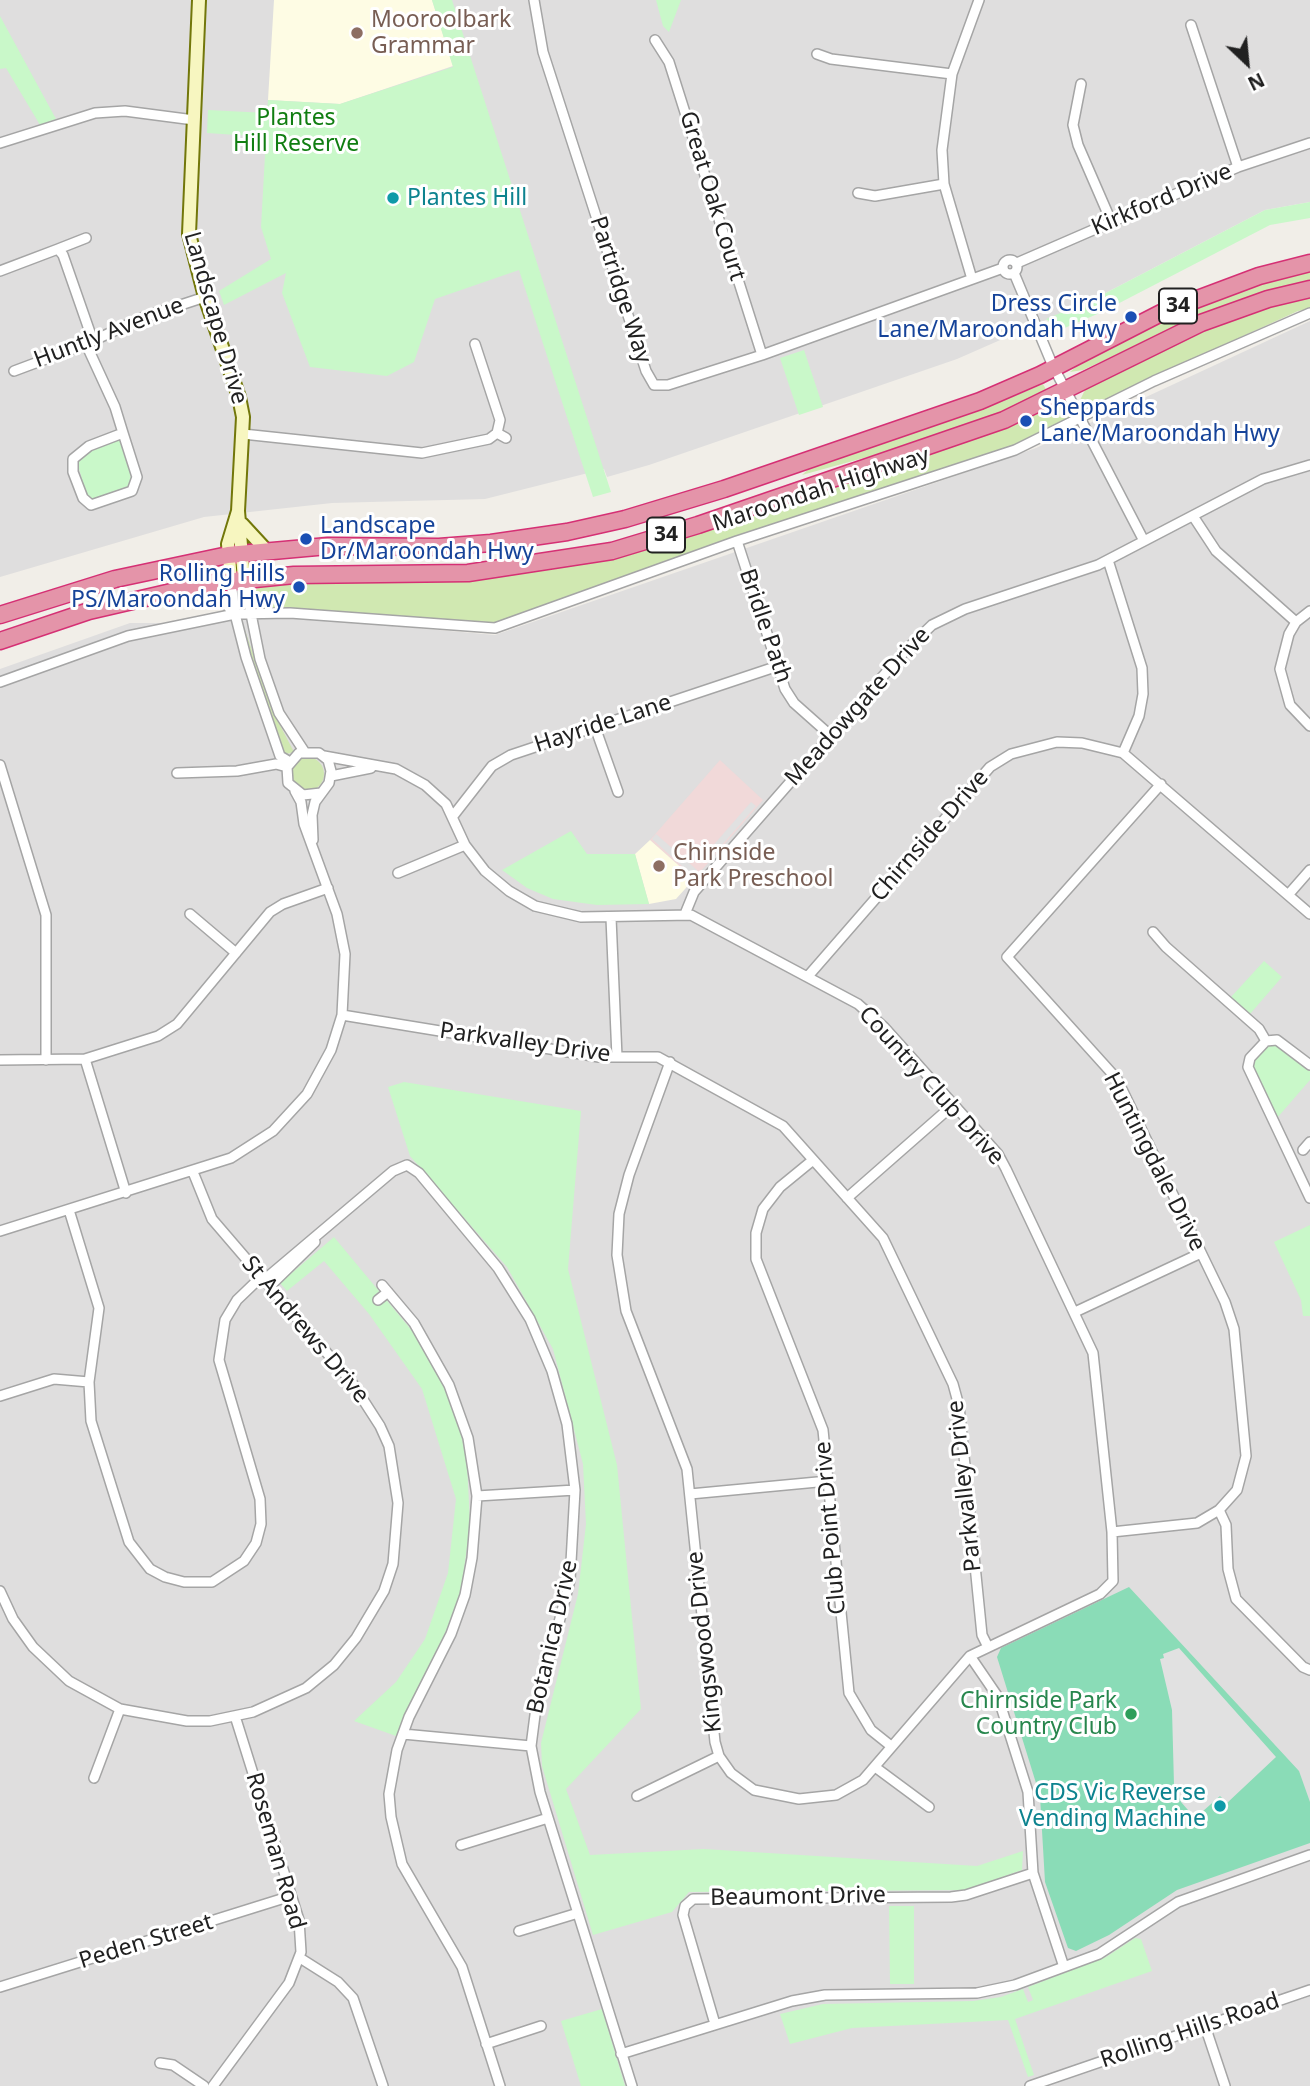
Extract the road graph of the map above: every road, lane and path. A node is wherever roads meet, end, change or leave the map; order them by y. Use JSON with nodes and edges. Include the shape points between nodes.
{"nodes":[{"id":1,"x":199,"y":0,"type":"edge"},
{"id":2,"x":534,"y":0,"type":"edge"},
{"id":3,"x":979,"y":0,"type":"edge"},
{"id":4,"x":1191,"y":25,"type":"dead end"},
{"id":5,"x":655,"y":40,"type":"dead end"},
{"id":6,"x":817,"y":54,"type":"dead end"},
{"id":7,"x":952,"y":75,"type":"junction"},
{"id":8,"x":1081,"y":84,"type":"dead end"},
{"id":9,"x":194,"y":120,"type":"junction"},
{"id":10,"x":0,"y":143,"type":"edge"},
{"id":11,"x":1310,"y":143,"type":"edge"},
{"id":12,"x":1238,"y":167,"type":"junction"},
{"id":13,"x":944,"y":184,"type":"junction"},
{"id":14,"x":858,"y":193,"type":"dead end"},
{"id":15,"x":1111,"y":221,"type":"junction"},
{"id":16,"x":86,"y":239,"type":"dead end"},
{"id":17,"x":58,"y":249,"type":"junction"},
{"id":18,"x":1017,"y":263,"type":"junction"},
{"id":19,"x":1310,"y":263,"type":"edge"},
{"id":20,"x":1003,"y":268,"type":"junction"},
{"id":21,"x":0,"y":271,"type":"edge"},
{"id":22,"x":1014,"y":273,"type":"junction"},
{"id":23,"x":972,"y":279,"type":"junction"},
{"id":24,"x":1310,"y":289,"type":"edge"},
{"id":25,"x":205,"y":297,"type":"junction"},
{"id":26,"x":1310,"y":313,"type":"edge"},
{"id":27,"x":89,"y":343,"type":"junction"},
{"id":28,"x":475,"y":344,"type":"dead end"},
{"id":29,"x":762,"y":355,"type":"junction"},
{"id":30,"x":1054,"y":368,"type":"junction"},
{"id":31,"x":14,"y":370,"type":"dead end"},
{"id":32,"x":1067,"y":392,"type":"junction"},
{"id":33,"x":1080,"y":419,"type":"junction"},
{"id":34,"x":123,"y":433,"type":"junction"},
{"id":35,"x":497,"y":433,"type":"junction"},
{"id":36,"x":243,"y":434,"type":"junction"},
{"id":37,"x":506,"y":438,"type":"dead end"},
{"id":38,"x":1310,"y":465,"type":"edge"},
{"id":39,"x":790,"y":466,"type":"junction"},
{"id":40,"x":797,"y":491,"type":"junction"},
{"id":41,"x":1193,"y":516,"type":"junction"},
{"id":42,"x":240,"y":518,"type":"junction"},
{"id":43,"x":737,"y":541,"type":"junction"},
{"id":44,"x":1144,"y":541,"type":"junction"},
{"id":45,"x":266,"y":550,"type":"junction"},
{"id":46,"x":235,"y":554,"type":"junction"},
{"id":47,"x":1108,"y":560,"type":"junction"},
{"id":48,"x":237,"y":580,"type":"junction"},
{"id":49,"x":206,"y":584,"type":"junction"},
{"id":50,"x":1310,"y":611,"type":"edge"},
{"id":51,"x":249,"y":613,"type":"junction"},
{"id":52,"x":235,"y":614,"type":"junction"},
{"id":53,"x":0,"y":615,"type":"edge"},
{"id":54,"x":1296,"y":622,"type":"junction"},
{"id":55,"x":0,"y":641,"type":"edge"},
{"id":56,"x":775,"y":667,"type":"junction"},
{"id":57,"x":0,"y":681,"type":"edge"},
{"id":58,"x":1310,"y":726,"type":"edge"},
{"id":59,"x":595,"y":727,"type":"junction"},
{"id":60,"x":830,"y":735,"type":"junction"},
{"id":61,"x":304,"y":751,"type":"junction"},
{"id":62,"x":1123,"y":753,"type":"junction"},
{"id":63,"x":324,"y":756,"type":"junction"},
{"id":64,"x":288,"y":764,"type":"junction"},
{"id":65,"x":0,"y":765,"type":"edge"},
{"id":66,"x":380,"y":767,"type":"junction"},
{"id":67,"x":177,"y":773,"type":"dead end"},
{"id":68,"x":331,"y":776,"type":"junction"},
{"id":69,"x":1161,"y":784,"type":"junction"},
{"id":70,"x":295,"y":791,"type":"junction"},
{"id":71,"x":321,"y":793,"type":"junction"},
{"id":72,"x":618,"y":793,"type":"dead end"},
{"id":73,"x":453,"y":816,"type":"junction"},
{"id":74,"x":465,"y":845,"type":"junction"},
{"id":75,"x":313,"y":849,"type":"junction"},
{"id":76,"x":1310,"y":870,"type":"edge"},
{"id":77,"x":398,"y":873,"type":"dead end"},
{"id":78,"x":328,"y":888,"type":"junction"},
{"id":79,"x":1287,"y":895,"type":"junction"},
{"id":80,"x":190,"y":914,"type":"dead end"},
{"id":81,"x":685,"y":914,"type":"junction"},
{"id":82,"x":1310,"y":914,"type":"edge"},
{"id":83,"x":611,"y":918,"type":"junction"},
{"id":84,"x":1153,"y":932,"type":"dead end"},
{"id":85,"x":236,"y":953,"type":"junction"},
{"id":86,"x":809,"y":975,"type":"junction"},
{"id":87,"x":342,"y":1015,"type":"junction"},
{"id":88,"x":1266,"y":1041,"type":"junction"},
{"id":89,"x":617,"y":1057,"type":"junction"},
{"id":90,"x":85,"y":1059,"type":"junction"},
{"id":91,"x":0,"y":1060,"type":"edge"},
{"id":92,"x":46,"y":1060,"type":"junction"},
{"id":93,"x":670,"y":1062,"type":"junction"},
{"id":94,"x":1310,"y":1065,"type":"edge"},
{"id":95,"x":953,"y":1105,"type":"junction"},
{"id":96,"x":813,"y":1160,"type":"junction"},
{"id":97,"x":193,"y":1172,"type":"junction"},
{"id":98,"x":126,"y":1193,"type":"junction"},
{"id":99,"x":847,"y":1198,"type":"junction"},
{"id":100,"x":1310,"y":1198,"type":"edge"},
{"id":101,"x":69,"y":1210,"type":"junction"},
{"id":102,"x":0,"y":1231,"type":"edge"},
{"id":103,"x":1201,"y":1253,"type":"junction"},
{"id":104,"x":265,"y":1281,"type":"junction"},
{"id":105,"x":378,"y":1300,"type":"dead end"},
{"id":106,"x":1075,"y":1312,"type":"junction"},
{"id":107,"x":89,"y":1382,"type":"junction"},
{"id":108,"x":0,"y":1396,"type":"edge"},
{"id":109,"x":828,"y":1480,"type":"junction"},
{"id":110,"x":575,"y":1490,"type":"junction"},
{"id":111,"x":690,"y":1494,"type":"junction"},
{"id":112,"x":477,"y":1496,"type":"junction"},
{"id":113,"x":1219,"y":1510,"type":"junction"},
{"id":114,"x":1112,"y":1532,"type":"junction"},
{"id":115,"x":1111,"y":1584,"type":"joint"},
{"id":116,"x":0,"y":1591,"type":"edge"},
{"id":117,"x":988,"y":1647,"type":"junction"},
{"id":118,"x":970,"y":1656,"type":"junction"},
{"id":119,"x":1310,"y":1670,"type":"edge"},
{"id":120,"x":120,"y":1709,"type":"junction"},
{"id":121,"x":235,"y":1716,"type":"junction"},
{"id":122,"x":404,"y":1734,"type":"junction"},
{"id":123,"x":531,"y":1746,"type":"junction"},
{"id":124,"x":891,"y":1746,"type":"junction"},
{"id":125,"x":719,"y":1756,"type":"junction"},
{"id":126,"x":875,"y":1767,"type":"junction"},
{"id":127,"x":94,"y":1778,"type":"dead end"},
{"id":128,"x":637,"y":1796,"type":"dead end"},
{"id":129,"x":929,"y":1807,"type":"dead end"},
{"id":130,"x":548,"y":1818,"type":"junction"},
{"id":131,"x":461,"y":1845,"type":"dead end"},
{"id":132,"x":1310,"y":1855,"type":"edge"},
{"id":133,"x":1033,"y":1873,"type":"junction"},
{"id":134,"x":291,"y":1896,"type":"junction"},
{"id":135,"x":578,"y":1913,"type":"junction"},
{"id":136,"x":519,"y":1931,"type":"dead end"},
{"id":137,"x":300,"y":1958,"type":"junction"},
{"id":138,"x":1064,"y":1968,"type":"junction"},
{"id":139,"x":0,"y":1987,"type":"edge"},
{"id":140,"x":1310,"y":1990,"type":"edge"},
{"id":141,"x":715,"y":2024,"type":"junction"},
{"id":142,"x":541,"y":2026,"type":"dead end"},
{"id":143,"x":1205,"y":2026,"type":"junction"},
{"id":144,"x":486,"y":2043,"type":"junction"},
{"id":145,"x":621,"y":2054,"type":"junction"},
{"id":146,"x":160,"y":2063,"type":"dead end"},
{"id":147,"x":204,"y":2086,"type":"edge"},
{"id":148,"x":213,"y":2086,"type":"edge"},
{"id":149,"x":383,"y":2086,"type":"edge"},
{"id":150,"x":500,"y":2086,"type":"edge"},
{"id":151,"x":632,"y":2086,"type":"edge"},
{"id":152,"x":1030,"y":2086,"type":"edge"},
{"id":153,"x":1225,"y":2086,"type":"edge"}],
"edges":[{"from":1,"to":9,"type":"street","name":"Landscape Drive"},
{"from":2,"to":29,"type":"street","name":"Partridge Way","via":[[543,52],[649,380],[654,385],[668,385]]},
{"from":3,"to":7,"type":"street"},
{"from":4,"to":12,"type":"street"},
{"from":5,"to":29,"type":"street","name":"Great Oak Court","via":[[669,62]]},
{"from":6,"to":7,"type":"street"},
{"from":7,"to":13,"type":"street","via":[[942,150]]},
{"from":8,"to":15,"type":"street","via":[[1073,125]]},
{"from":9,"to":10,"type":"street","via":[[125,111],[95,113]]},
{"from":9,"to":25,"type":"street","name":"Landscape Drive","via":[[187,214]]},
{"from":11,"to":12,"type":"street","name":"Kirkford Drive"},
{"from":12,"to":15,"type":"street","name":"Kirkford Drive"},
{"from":13,"to":14,"type":"street","via":[[875,196]]},
{"from":13,"to":23,"type":"street"},
{"from":15,"to":18,"type":"street","name":"Kirkford Drive"},
{"from":16,"to":17,"type":"street"},
{"from":17,"to":21,"type":"street"},
{"from":17,"to":27,"type":"street"},
{"from":18,"to":20,"type":"street","name":"Kirkford Drive","via":[[1007,260]]},
{"from":18,"to":22,"type":"street"},
{"from":19,"to":30,"type":"highway","name":"Maroondah Highway","number":"34","via":[[1200,297]]},
{"from":20,"to":22,"type":"street"},
{"from":20,"to":23,"type":"street","name":"Partridge Way"},
{"from":22,"to":30,"type":"street"},
{"from":23,"to":29,"type":"street","name":"Partridge Way"},
{"from":24,"to":32,"type":"highway","name":"Maroondah Highway","number":"34","via":[[1201,323]]},
{"from":25,"to":27,"type":"street","name":"Huntly Avenue","via":[[144,317]]},
{"from":25,"to":36,"type":"street","name":"Landscape Drive","via":[[239,397]]},
{"from":26,"to":33,"type":"street","name":"Maroondah Highway","via":[[1154,381]]},
{"from":27,"to":31,"type":"street","name":"Huntly Avenue"},
{"from":27,"to":34,"type":"street"},
{"from":28,"to":35,"type":"street","via":[[499,415]]},
{"from":30,"to":32,"type":"street"},
{"from":30,"to":39,"type":"highway","name":"Maroondah Highway","number":"34","via":[[961,408]]},
{"from":32,"to":33,"type":"street"},
{"from":32,"to":40,"type":"highway","name":"Maroondah Highway","number":"34","via":[[1004,420]]},
{"from":33,"to":43,"type":"street","name":"Maroondah Highway","via":[[1015,450]]},
{"from":33,"to":44,"type":"street"},
{"from":34,"to":34,"type":"street","via":[[137,477],[132,491],[91,505],[76,481],[73,459],[89,446]]},
{"from":35,"to":36,"type":"street","via":[[481,441],[422,453]]},
{"from":35,"to":37,"type":"street"},
{"from":36,"to":42,"type":"street","name":"Landscape Drive"},
{"from":38,"to":41,"type":"street","name":"Meadowgate Drive","via":[[1263,479]]},
{"from":39,"to":40,"type":"highway"},
{"from":39,"to":45,"type":"highway","name":"Maroondah Highway","number":"34","via":[[654,511],[567,532],[439,547]]},
{"from":40,"to":48,"type":"highway","name":"Maroondah Highway","number":"34","via":[[659,537],[578,558],[468,573]]},
{"from":41,"to":44,"type":"street","name":"Meadowgate Drive"},
{"from":41,"to":54,"type":"street","via":[[1216,551]]},
{"from":42,"to":45,"type":"street"},
{"from":42,"to":46,"type":"street","name":"Landscape Drive","via":[[228,544]]},
{"from":43,"to":51,"type":"street","name":"Maroondah Highway","via":[[495,628]]},
{"from":43,"to":56,"type":"street","name":"Bridle Path"},
{"from":44,"to":47,"type":"street","name":"Meadowgate Drive"},
{"from":45,"to":46,"type":"highway","name":"Maroondah Highway","number":"34"},
{"from":46,"to":48,"type":"street","name":"Landscape Drive"},
{"from":46,"to":53,"type":"highway","name":"Maroondah Highway","number":"34","via":[[115,579]]},
{"from":47,"to":60,"type":"street","name":"Meadowgate Drive","via":[[965,609],[932,625]]},
{"from":47,"to":62,"type":"street","via":[[1142,668],[1139,716]]},
{"from":48,"to":49,"type":"highway","name":"Maroondah Highway","number":"34"},
{"from":48,"to":51,"type":"street"},
{"from":48,"to":52,"type":"street"},
{"from":49,"to":52,"type":"street"},
{"from":49,"to":55,"type":"highway","name":"Maroondah Highway","number":"34","via":[[89,611]]},
{"from":50,"to":54,"type":"street"},
{"from":51,"to":52,"type":"street","name":"Maroondah Highway"},
{"from":51,"to":61,"type":"street","via":[[279,713]]},
{"from":52,"to":57,"type":"street","name":"Maroondah Highway","via":[[128,636]]},
{"from":52,"to":64,"type":"street","via":[[280,756]]},
{"from":54,"to":58,"type":"street","via":[[1281,656],[1282,680],[1290,705]]},
{"from":56,"to":59,"type":"street","name":"Hayride Lane"},
{"from":56,"to":60,"type":"street","name":"Bridle Path","via":[[794,703]]},
{"from":59,"to":72,"type":"street"},
{"from":59,"to":73,"type":"street","name":"Hayride Lane","via":[[501,760]]},
{"from":60,"to":81,"type":"street","name":"Meadowgate Drive","via":[[694,892]]},
{"from":61,"to":63,"type":"street"},
{"from":61,"to":64,"type":"street"},
{"from":62,"to":69,"type":"street","name":"Chirnside Drive"},
{"from":62,"to":86,"type":"street","name":"Chirnside Drive","via":[[1057,742],[1011,754],[990,767]]},
{"from":63,"to":66,"type":"street","name":"Country Club Drive"},
{"from":63,"to":68,"type":"street"},
{"from":64,"to":67,"type":"street"},
{"from":64,"to":70,"type":"street","via":[[288,783]]},
{"from":65,"to":92,"type":"street","via":[[46,915]]},
{"from":66,"to":68,"type":"street","name":"Country Club Drive"},
{"from":66,"to":73,"type":"street","name":"Country Club Drive","via":[[401,771],[425,785]]},
{"from":68,"to":71,"type":"street"},
{"from":69,"to":79,"type":"street","name":"Chirnside Drive"},
{"from":69,"to":103,"type":"street","name":"Huntingdale Drive","via":[[1007,957],[1117,1079]]},
{"from":70,"to":71,"type":"street","via":[[308,796]]},
{"from":70,"to":75,"type":"street"},
{"from":71,"to":75,"type":"street","via":[[312,815]]},
{"from":73,"to":74,"type":"street","name":"Country Club Drive"},
{"from":74,"to":77,"type":"street"},
{"from":74,"to":83,"type":"street","name":"Country Club Drive","via":[[495,881],[522,899],[565,915]]},
{"from":75,"to":78,"type":"street"},
{"from":76,"to":79,"type":"street"},
{"from":78,"to":85,"type":"street","via":[[276,908]]},
{"from":78,"to":87,"type":"street","via":[[345,954]]},
{"from":79,"to":82,"type":"street","name":"Chirnside Drive"},
{"from":80,"to":85,"type":"street"},
{"from":81,"to":83,"type":"street","name":"Country Club Drive"},
{"from":81,"to":86,"type":"street","name":"Country Club Drive"},
{"from":83,"to":89,"type":"street"},
{"from":84,"to":88,"type":"street","via":[[1259,1029]]},
{"from":85,"to":90,"type":"street","via":[[177,1024],[158,1036]]},
{"from":86,"to":95,"type":"street","name":"Country Club Drive","via":[[871,1012]]},
{"from":87,"to":89,"type":"street","name":"Parkvalley Drive"},
{"from":87,"to":97,"type":"street","via":[[320,1074],[292,1113],[252,1146]]},
{"from":88,"to":94,"type":"street","via":[[1278,1040]]},
{"from":88,"to":100,"type":"street","via":[[1248,1066]]},
{"from":89,"to":93,"type":"street","name":"Parkvalley Drive","via":[[658,1057]]},
{"from":90,"to":92,"type":"street"},
{"from":90,"to":98,"type":"street"},
{"from":91,"to":92,"type":"street"},
{"from":93,"to":96,"type":"street","name":"Parkvalley Drive","via":[[769,1115]]},
{"from":93,"to":111,"type":"street","name":"Kingswood Drive","via":[[629,1175],[617,1255],[626,1311],[683,1454]]},
{"from":95,"to":99,"type":"street"},
{"from":95,"to":106,"type":"street","name":"Country Club Drive","via":[[998,1154]]},
{"from":96,"to":99,"type":"street","name":"Parkvalley Drive"},
{"from":96,"to":109,"type":"street","name":"Club Point Drive","via":[[780,1187],[763,1209],[756,1233],[756,1259],[822,1430]]},
{"from":97,"to":98,"type":"street"},
{"from":97,"to":104,"type":"street","name":"St Andrews Drive","via":[[212,1219]]},
{"from":98,"to":101,"type":"street"},
{"from":99,"to":117,"type":"street","name":"Parkvalley Drive","via":[[889,1250],[957,1395],[982,1635]]},
{"from":101,"to":102,"type":"street"},
{"from":101,"to":107,"type":"street","name":"Botanica Drive","via":[[99,1308]]},
{"from":103,"to":106,"type":"street"},
{"from":103,"to":113,"type":"street","name":"Huntingdale Drive","via":[[1231,1316],[1246,1456],[1237,1490]]},
{"from":104,"to":107,"type":"street","name":"Botanica Drive","via":[[229,1312],[220,1339],[222,1376],[261,1512],[256,1543],[229,1573],[212,1582],[184,1582],[149,1569],[138,1557],[129,1542],[91,1421]]},
{"from":104,"to":110,"type":"street","name":"Botanica Drive","via":[[393,1171],[400,1166],[413,1167],[498,1268],[530,1319],[568,1424]]},
{"from":104,"to":121,"type":"street","name":"St Andrews Drive","via":[[351,1381],[380,1426],[395,1477],[398,1536],[393,1564],[374,1612],[334,1665],[306,1688]]},
{"from":105,"to":112,"type":"street","via":[[385,1288],[439,1365],[468,1438]]},
{"from":106,"to":114,"type":"street","name":"Country Club Drive","via":[[1097,1369]]},
{"from":107,"to":108,"type":"street","via":[[54,1380]]},
{"from":109,"to":111,"type":"street"},
{"from":109,"to":124,"type":"street","name":"Club Point Drive","via":[[849,1693],[871,1730]]},
{"from":110,"to":112,"type":"street"},
{"from":110,"to":123,"type":"street","name":"Botanica Drive","via":[[570,1580]]},
{"from":111,"to":125,"type":"street","name":"Kingswood Drive","via":[[712,1727]]},
{"from":112,"to":122,"type":"street","via":[[472,1558],[459,1614]]},
{"from":113,"to":114,"type":"street","via":[[1197,1523]]},
{"from":113,"to":119,"type":"street","via":[[1226,1525],[1228,1569],[1236,1599]]},
{"from":114,"to":115,"type":"street","name":"Country Club Drive","via":[[1115,1572]]},
{"from":115,"to":117,"type":"street","name":"Kingswood Drive","via":[[1100,1594]]},
{"from":116,"to":120,"type":"street","name":"St Andrews Drive","via":[[13,1619],[51,1666]]},
{"from":117,"to":118,"type":"street","name":"Kingswood Drive"},
{"from":118,"to":124,"type":"street","name":"Kingswood Drive"},
{"from":118,"to":133,"type":"street","via":[[998,1697],[1028,1792]]},
{"from":120,"to":121,"type":"street","name":"St Andrews Drive","via":[[187,1721]]},
{"from":120,"to":127,"type":"street"},
{"from":121,"to":134,"type":"street","name":"Roseman Road"},
{"from":122,"to":123,"type":"street"},
{"from":122,"to":144,"type":"street","via":[[389,1794],[395,1841],[414,1888],[459,1959]]},
{"from":123,"to":130,"type":"street","name":"Botanica Drive"},
{"from":124,"to":126,"type":"street","name":"Kingswood Drive"},
{"from":125,"to":126,"type":"street","name":"Kingswood Drive","via":[[731,1773],[754,1790],[799,1799],[843,1792]]},
{"from":125,"to":128,"type":"street"},
{"from":126,"to":129,"type":"street"},
{"from":130,"to":131,"type":"street"},
{"from":130,"to":135,"type":"street","name":"Botanica Drive"},
{"from":132,"to":138,"type":"street","via":[[1178,1902],[1099,1954]]},
{"from":133,"to":138,"type":"street"},
{"from":133,"to":141,"type":"street","name":"Beaumont Drive","via":[[951,1897],[693,1899],[683,1915]]},
{"from":134,"to":137,"type":"street","name":"Roseman Road","via":[[300,1930]]},
{"from":134,"to":139,"type":"street","name":"Peden Street"},
{"from":135,"to":136,"type":"street"},
{"from":135,"to":145,"type":"street","name":"Botanica Drive"},
{"from":137,"to":148,"type":"street","name":"Roseman Road","via":[[289,1983]]},
{"from":137,"to":149,"type":"street","via":[[338,1982],[353,1998]]},
{"from":138,"to":141,"type":"street","via":[[985,1992],[825,1995]]},
{"from":140,"to":143,"type":"street","name":"Rolling Hills Road"},
{"from":141,"to":145,"type":"street"},
{"from":142,"to":144,"type":"street"},
{"from":143,"to":152,"type":"street","name":"Rolling Hills Road"},
{"from":143,"to":153,"type":"street"},
{"from":144,"to":150,"type":"street"},
{"from":145,"to":151,"type":"street","name":"Botanica Drive"},
{"from":146,"to":147,"type":"street"}]}
